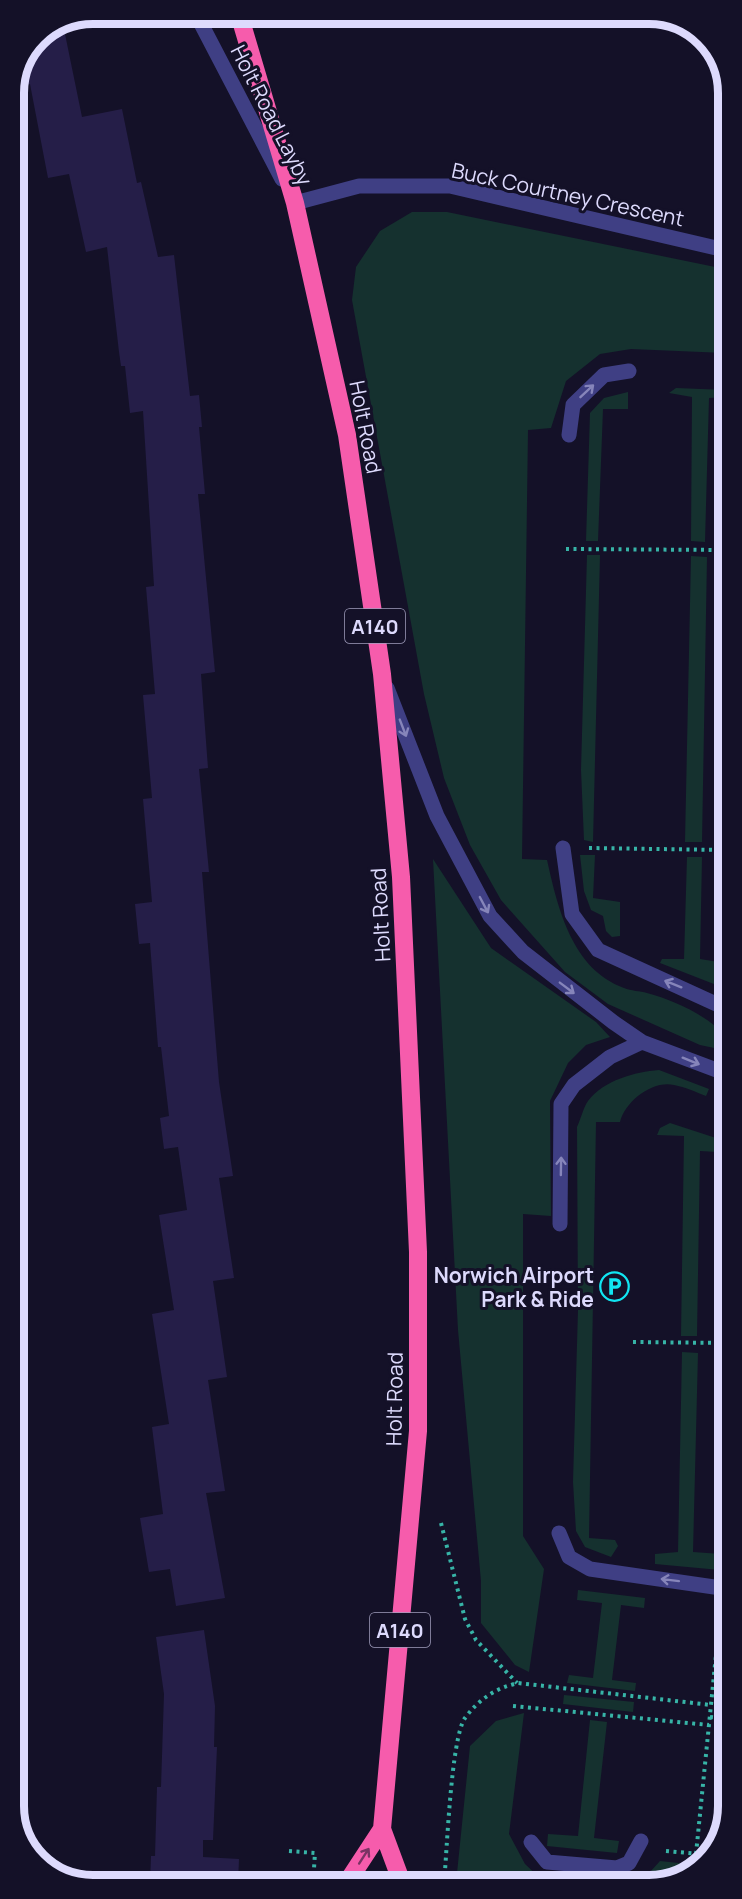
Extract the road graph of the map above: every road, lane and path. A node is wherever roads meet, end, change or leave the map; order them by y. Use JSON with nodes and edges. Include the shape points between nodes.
{"nodes":[{"id":1,"x":201,"y":24,"type":"edge"},
{"id":2,"x":242,"y":24,"type":"edge"},
{"id":3,"x":295,"y":203,"type":"junction"},
{"id":4,"x":718,"y":248,"type":"edge"},
{"id":5,"x":629,"y":372,"type":"dead end"},
{"id":6,"x":569,"y":435,"type":"dead end"},
{"id":7,"x":566,"y":549,"type":"dead end"},
{"id":8,"x":718,"y":550,"type":"edge"},
{"id":9,"x":382,"y":674,"type":"junction"},
{"id":10,"x":563,"y":848,"type":"joint"},
{"id":11,"x":718,"y":850,"type":"edge"},
{"id":12,"x":718,"y":1005,"type":"edge"},
{"id":13,"x":642,"y":1042,"type":"junction"},
{"id":14,"x":718,"y":1071,"type":"edge"},
{"id":15,"x":560,"y":1224,"type":"dead end"},
{"id":16,"x":633,"y":1342,"type":"dead end"},
{"id":17,"x":718,"y":1343,"type":"edge"},
{"id":18,"x":440,"y":1520,"type":"dead end"},
{"id":19,"x":559,"y":1533,"type":"dead end"},
{"id":20,"x":718,"y":1587,"type":"edge"},
{"id":21,"x":718,"y":1646,"type":"edge"},
{"id":22,"x":518,"y":1683,"type":"junction"},
{"id":23,"x":711,"y":1705,"type":"junction"},
{"id":24,"x":513,"y":1706,"type":"dead end"},
{"id":25,"x":710,"y":1717,"type":"junction"},
{"id":26,"x":718,"y":1718,"type":"edge"},
{"id":27,"x":709,"y":1725,"type":"junction"},
{"id":28,"x":382,"y":1829,"type":"junction"},
{"id":29,"x":531,"y":1842,"type":"dead end"},
{"id":30,"x":640,"y":1845,"type":"joint"},
{"id":31,"x":289,"y":1851,"type":"dead end"},
{"id":32,"x":696,"y":1854,"type":"joint"},
{"id":33,"x":314,"y":1875,"type":"edge"},
{"id":34,"x":352,"y":1875,"type":"edge"},
{"id":35,"x":399,"y":1875,"type":"edge"},
{"id":36,"x":445,"y":1875,"type":"edge"}],
"edges":[{"from":1,"to":3,"type":"street","name":"Holt Road Layby"},
{"from":2,"to":3,"type":"highway","name":"Holt Road","number":"A140"},
{"from":3,"to":4,"type":"street","name":"Buck Courtney Crescent","via":[[359,186],[450,186]]},
{"from":3,"to":9,"type":"highway","name":"Holt Road","number":"A140","via":[[347,435]]},
{"from":6,"to":5,"type":"street","one_way":true,"via":[[573,405],[604,375]]},
{"from":7,"to":8,"type":"path"},
{"from":9,"to":13,"type":"street","one_way":true,"via":[[437,816],[490,916],[523,952]]},
{"from":9,"to":28,"type":"highway","name":"Holt Road","number":"A140","via":[[401,876],[418,1252],[418,1431]]},
{"from":10,"to":11,"type":"path"},
{"from":12,"to":10,"type":"street","one_way":true,"via":[[598,950],[572,914]]},
{"from":13,"to":14,"type":"street","one_way":true},
{"from":15,"to":13,"type":"street","one_way":true,"via":[[561,1104],[574,1085],[610,1057]]},
{"from":16,"to":17,"type":"path"},
{"from":18,"to":22,"type":"path","via":[[465,1619],[476,1640]]},
{"from":20,"to":19,"type":"street","one_way":true,"via":[[590,1569],[569,1557]]},
{"from":21,"to":23,"type":"path"},
{"from":22,"to":23,"type":"path"},
{"from":22,"to":36,"type":"path","via":[[498,1688],[464,1720],[455,1758]]},
{"from":23,"to":25,"type":"path"},
{"from":24,"to":27,"type":"path"},
{"from":25,"to":26,"type":"path"},
{"from":25,"to":27,"type":"path"},
{"from":27,"to":32,"type":"path"},
{"from":34,"to":28,"type":"highway","name":"Holt Road","number":"A140","one_way":true},
{"from":28,"to":35,"type":"highway","name":"Holt Road","number":"A140"},
{"from":29,"to":30,"type":"street","via":[[547,1862],[617,1868],[629,1863]]},
{"from":30,"to":32,"type":"path"},
{"from":31,"to":33,"type":"path","via":[[315,1853]]}]}
